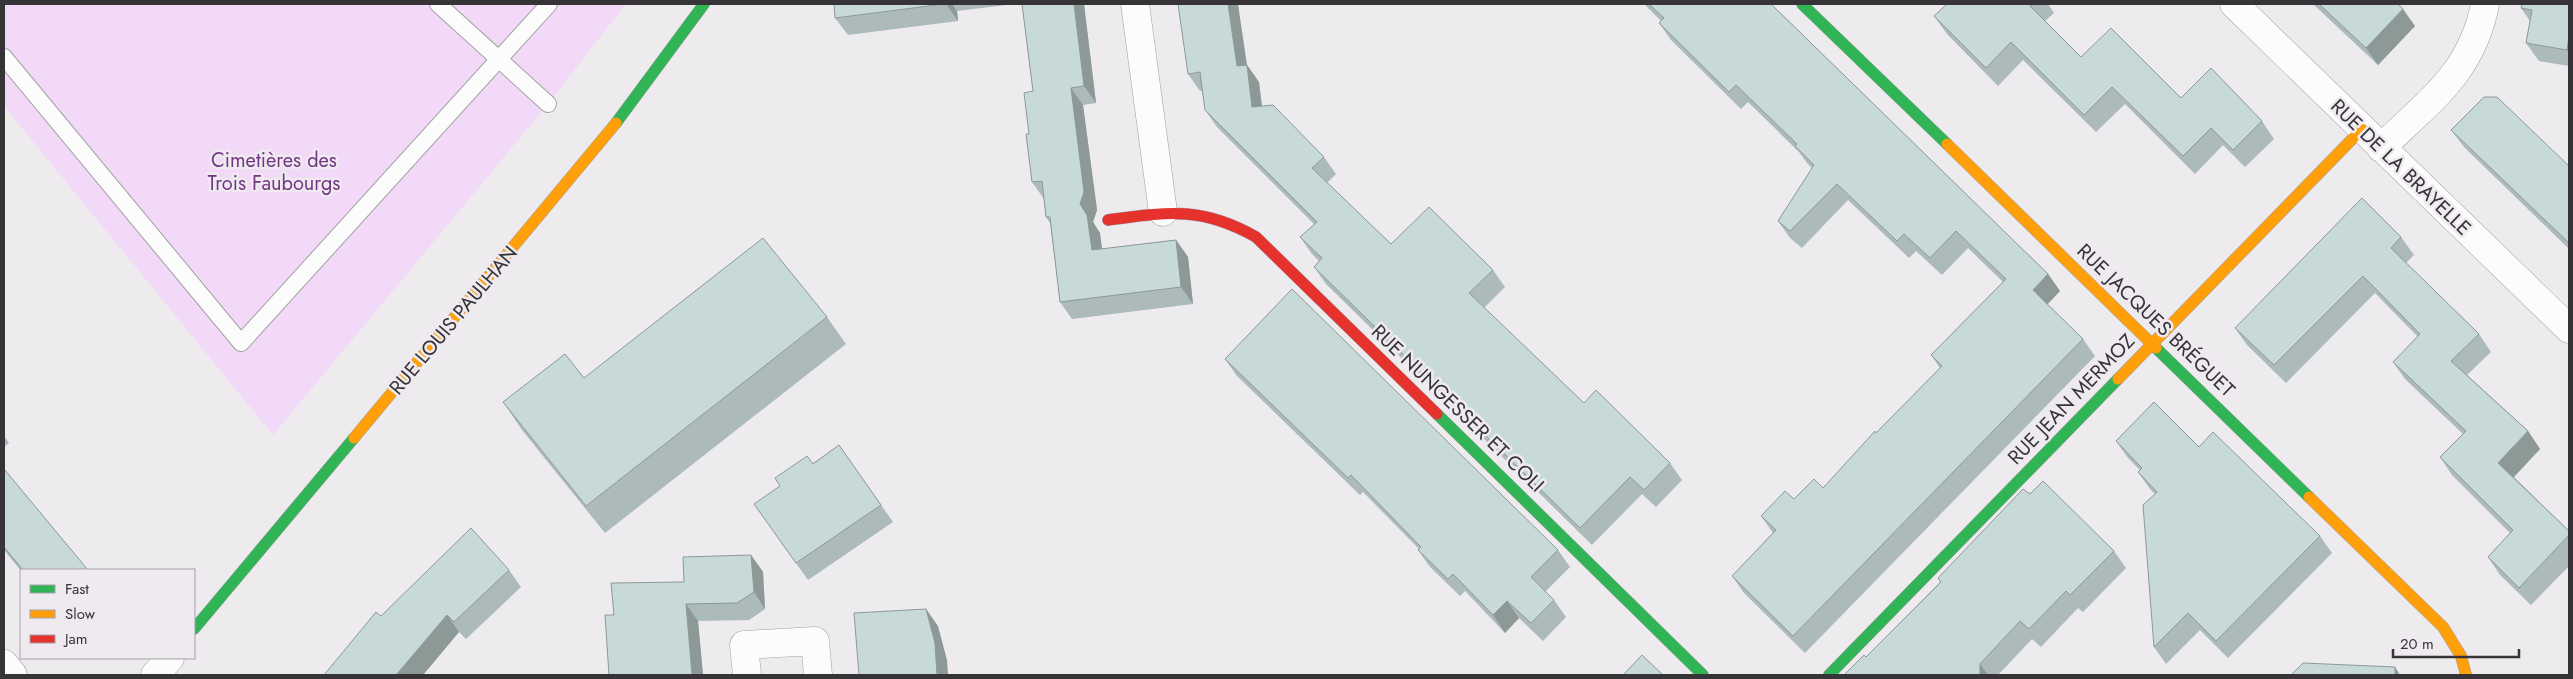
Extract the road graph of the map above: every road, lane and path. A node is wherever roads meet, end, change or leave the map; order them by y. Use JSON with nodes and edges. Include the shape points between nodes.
{"nodes":[{"id":1,"x":438,"y":4,"type":"edge"},
{"id":2,"x":549,"y":4,"type":"edge"},
{"id":3,"x":704,"y":4,"type":"edge"},
{"id":4,"x":1135,"y":4,"type":"edge"},
{"id":5,"x":1802,"y":4,"type":"edge"},
{"id":6,"x":2234,"y":4,"type":"edge"},
{"id":7,"x":2485,"y":4,"type":"edge"},
{"id":8,"x":4,"y":57,"type":"edge"},
{"id":9,"x":498,"y":59,"type":"junction"},
{"id":10,"x":548,"y":104,"type":"dead end"},
{"id":11,"x":2372,"y":139,"type":"junction"},
{"id":12,"x":1163,"y":212,"type":"junction"},
{"id":13,"x":1108,"y":220,"type":"dead end"},
{"id":14,"x":2569,"y":329,"type":"edge"},
{"id":15,"x":2152,"y":342,"type":"junction"},
{"id":16,"x":195,"y":628,"type":"edge"},
{"id":17,"x":169,"y":659,"type":"edge"},
{"id":18,"x":4,"y":664,"type":"edge"},
{"id":19,"x":13,"y":675,"type":"edge"},
{"id":20,"x":155,"y":675,"type":"edge"},
{"id":21,"x":747,"y":675,"type":"edge"},
{"id":22,"x":818,"y":675,"type":"edge"},
{"id":23,"x":1703,"y":675,"type":"edge"},
{"id":24,"x":1830,"y":675,"type":"edge"},
{"id":25,"x":2466,"y":675,"type":"edge"}],
"edges":[{"from":1,"to":9,"type":"lane"},
{"from":2,"to":9,"type":"lane"},
{"from":3,"to":16,"type":"street","name":"RUE LOUIS PAULHAN","via":[[599,146]]},
{"from":4,"to":12,"type":"street"},
{"from":5,"to":15,"type":"street","name":"RUE JACQUES BRÉGUET"},
{"from":6,"to":11,"type":"street","name":"RUE DE LA BRAYELLE"},
{"from":7,"to":11,"type":"street","via":[[2475,43],[2464,64],[2448,83]]},
{"from":8,"to":9,"type":"lane","via":[[241,343]]},
{"from":9,"to":10,"type":"lane"},
{"from":11,"to":14,"type":"street","name":"RUE DE LA BRAYELLE"},
{"from":11,"to":15,"type":"street","name":"RUE JEAN MERMOZ"},
{"from":12,"to":13,"type":"street","name":"RUE NUNGESSER ET COLI"},
{"from":12,"to":23,"type":"street","name":"RUE NUNGESSER ET COLI","via":[[1208,214],[1256,236]]},
{"from":15,"to":24,"type":"street","name":"RUE JEAN MERMOZ"},
{"from":15,"to":25,"type":"street","name":"RUE JACQUES BRÉGUET","via":[[2443,627],[2461,656]]},
{"from":17,"to":20,"type":"street"},
{"from":18,"to":19,"type":"street"},
{"from":21,"to":22,"type":"street","via":[[744,645],[815,641]]}]}
